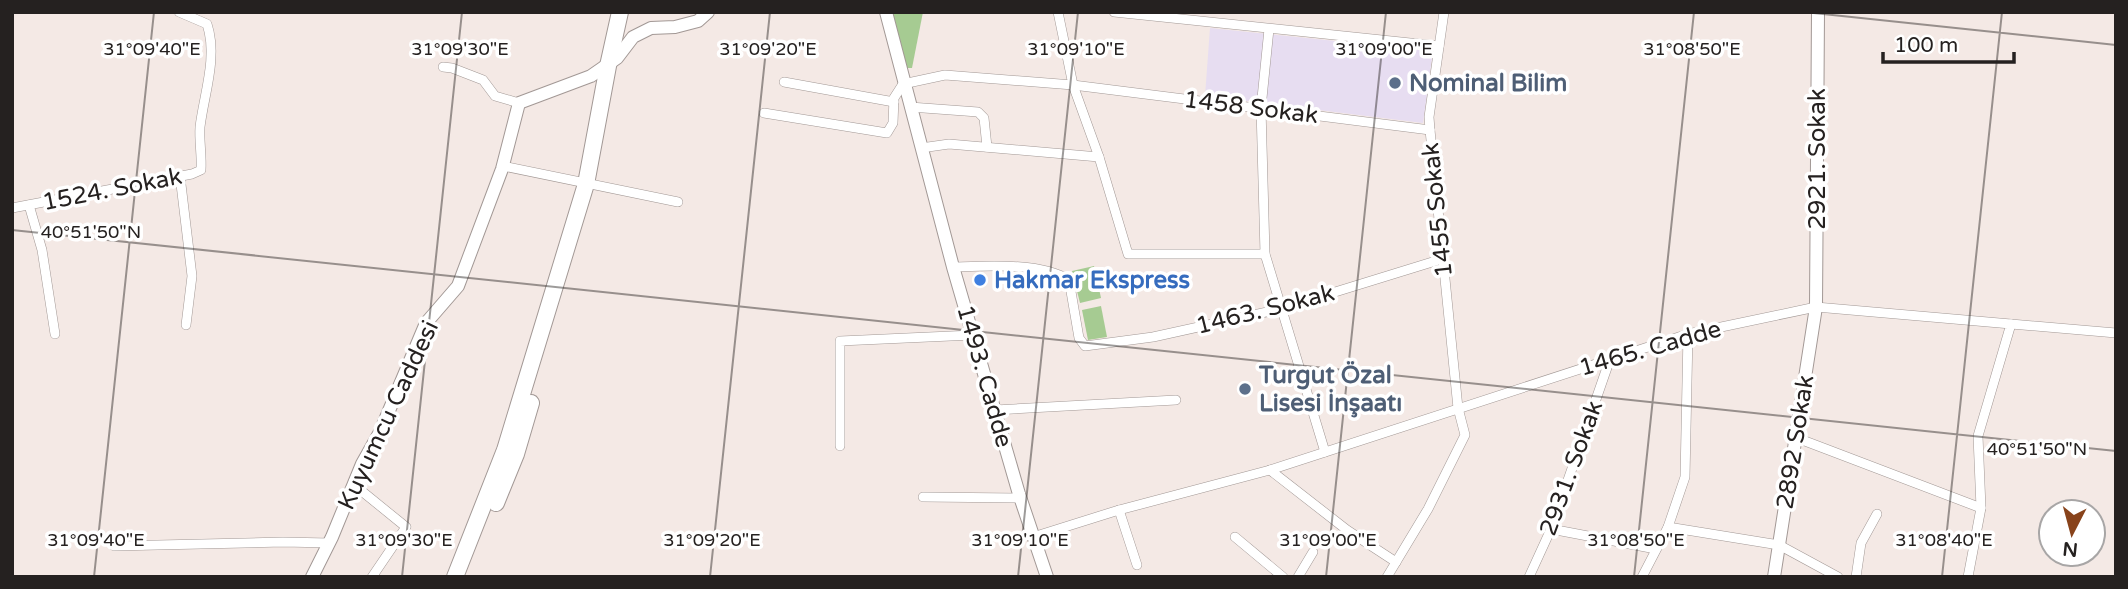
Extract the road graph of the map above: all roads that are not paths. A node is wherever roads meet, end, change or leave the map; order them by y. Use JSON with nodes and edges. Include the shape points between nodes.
{"nodes":[{"id":1,"x":178,"y":12,"type":"edge"},
{"id":2,"x":620,"y":12,"type":"edge"},
{"id":3,"x":625,"y":12,"type":"edge"},
{"id":4,"x":708,"y":12,"type":"edge"},
{"id":5,"x":886,"y":12,"type":"edge"},
{"id":6,"x":1058,"y":12,"type":"edge"},
{"id":7,"x":1114,"y":12,"type":"edge"},
{"id":8,"x":1444,"y":12,"type":"edge"},
{"id":9,"x":1818,"y":12,"type":"edge"},
{"id":10,"x":1168,"y":15,"type":"edge"},
{"id":11,"x":1269,"y":29,"type":"junction"},
{"id":12,"x":1439,"y":46,"type":"junction"},
{"id":13,"x":612,"y":62,"type":"junction"},
{"id":14,"x":443,"y":67,"type":"dead end"},
{"id":15,"x":784,"y":82,"type":"dead end"},
{"id":16,"x":903,"y":84,"type":"junction"},
{"id":17,"x":1073,"y":85,"type":"junction"},
{"id":18,"x":519,"y":103,"type":"junction"},
{"id":19,"x":894,"y":103,"type":"junction"},
{"id":20,"x":910,"y":107,"type":"junction"},
{"id":21,"x":1261,"y":108,"type":"junction"},
{"id":22,"x":764,"y":113,"type":"dead end"},
{"id":23,"x":1430,"y":130,"type":"junction"},
{"id":24,"x":987,"y":147,"type":"junction"},
{"id":25,"x":921,"y":148,"type":"junction"},
{"id":26,"x":1099,"y":157,"type":"junction"},
{"id":27,"x":503,"y":166,"type":"junction"},
{"id":28,"x":180,"y":176,"type":"junction"},
{"id":29,"x":590,"y":184,"type":"junction"},
{"id":30,"x":678,"y":202,"type":"dead end"},
{"id":31,"x":29,"y":205,"type":"junction"},
{"id":32,"x":12,"y":208,"type":"edge"},
{"id":33,"x":1265,"y":254,"type":"junction"},
{"id":34,"x":1442,"y":259,"type":"junction"},
{"id":35,"x":953,"y":267,"type":"junction"},
{"id":36,"x":1816,"y":307,"type":"junction"},
{"id":37,"x":1280,"y":309,"type":"junction"},
{"id":38,"x":2011,"y":324,"type":"junction"},
{"id":39,"x":186,"y":325,"type":"dead end"},
{"id":40,"x":2116,"y":333,"type":"edge"},
{"id":41,"x":55,"y":334,"type":"dead end"},
{"id":42,"x":1688,"y":334,"type":"junction"},
{"id":43,"x":973,"y":335,"type":"junction"},
{"id":44,"x":1610,"y":359,"type":"junction"},
{"id":45,"x":1176,"y":400,"type":"dead end"},
{"id":46,"x":1458,"y":408,"type":"junction"},
{"id":47,"x":995,"y":410,"type":"junction"},
{"id":48,"x":1797,"y":438,"type":"junction"},
{"id":49,"x":840,"y":446,"type":"dead end"},
{"id":50,"x":1325,"y":452,"type":"junction"},
{"id":51,"x":1270,"y":470,"type":"junction"},
{"id":52,"x":353,"y":484,"type":"junction"},
{"id":53,"x":923,"y":497,"type":"dead end"},
{"id":54,"x":1021,"y":498,"type":"junction"},
{"id":55,"x":1981,"y":508,"type":"junction"},
{"id":56,"x":1119,"y":510,"type":"junction"},
{"id":57,"x":1877,"y":514,"type":"dead end"},
{"id":58,"x":1668,"y":527,"type":"junction"},
{"id":59,"x":1551,"y":529,"type":"junction"},
{"id":60,"x":1033,"y":537,"type":"junction"},
{"id":61,"x":1235,"y":537,"type":"dead end"},
{"id":62,"x":329,"y":543,"type":"junction"},
{"id":63,"x":1779,"y":545,"type":"junction"},
{"id":64,"x":114,"y":546,"type":"dead end"},
{"id":65,"x":1656,"y":549,"type":"junction"},
{"id":66,"x":1313,"y":552,"type":"dead end"},
{"id":67,"x":1396,"y":562,"type":"junction"},
{"id":68,"x":1137,"y":565,"type":"dead end"},
{"id":69,"x":312,"y":577,"type":"edge"},
{"id":70,"x":372,"y":577,"type":"edge"},
{"id":71,"x":454,"y":577,"type":"edge"},
{"id":72,"x":465,"y":577,"type":"edge"},
{"id":73,"x":1047,"y":577,"type":"edge"},
{"id":74,"x":1283,"y":577,"type":"edge"},
{"id":75,"x":1298,"y":577,"type":"edge"},
{"id":76,"x":1387,"y":577,"type":"edge"},
{"id":77,"x":1529,"y":577,"type":"edge"},
{"id":78,"x":1642,"y":577,"type":"edge"},
{"id":79,"x":1774,"y":577,"type":"edge"},
{"id":80,"x":1838,"y":577,"type":"edge"},
{"id":81,"x":1856,"y":577,"type":"edge"},
{"id":82,"x":1968,"y":577,"type":"edge"}],
"edges":[{"from":1,"to":28,"type":"street","name":"1524. Sokak","via":[[207,24],[211,35],[200,128],[201,170]]},
{"from":2,"to":13,"type":"highway"},
{"from":3,"to":13,"type":"highway"},
{"from":4,"to":13,"type":"street","via":[[698,21],[642,32]]},
{"from":5,"to":16,"type":"street","name":"1493. Cadde"},
{"from":6,"to":17,"type":"street"},
{"from":7,"to":10,"type":"street"},
{"from":8,"to":12,"type":"street","name":"1455 Sokak"},
{"from":9,"to":36,"type":"street","name":"2921. Sokak"},
{"from":10,"to":11,"type":"street"},
{"from":11,"to":12,"type":"street"},
{"from":11,"to":21,"type":"street"},
{"from":12,"to":23,"type":"street","name":"1455 Sokak"},
{"from":13,"to":18,"type":"street","via":[[591,76]]},
{"from":13,"to":29,"type":"highway"},
{"from":14,"to":18,"type":"street","via":[[483,80],[495,96]]},
{"from":15,"to":19,"type":"street"},
{"from":16,"to":17,"type":"street","name":"1458 Sokak","via":[[944,75]]},
{"from":16,"to":19,"type":"street"},
{"from":16,"to":20,"type":"street","name":"1493. Cadde"},
{"from":17,"to":21,"type":"street","name":"1458 Sokak"},
{"from":17,"to":26,"type":"street"},
{"from":18,"to":27,"type":"street","name":"Kuyumcu Caddesi"},
{"from":19,"to":22,"type":"street","via":[[893,123],[887,133]]},
{"from":20,"to":24,"type":"street","via":[[978,111],[984,118]]},
{"from":20,"to":25,"type":"street","name":"1493. Cadde"},
{"from":21,"to":23,"type":"street","name":"1458 Sokak"},
{"from":21,"to":33,"type":"street"},
{"from":23,"to":34,"type":"street","name":"1455 Sokak"},
{"from":24,"to":25,"type":"street","via":[[949,144]]},
{"from":24,"to":26,"type":"street"},
{"from":25,"to":35,"type":"street","name":"1493. Cadde"},
{"from":26,"to":33,"type":"street","via":[[1128,254]]},
{"from":27,"to":29,"type":"street"},
{"from":27,"to":52,"type":"street","name":"Kuyumcu Caddesi","via":[[458,286],[426,323]]},
{"from":28,"to":31,"type":"street","name":"1524. Sokak"},
{"from":28,"to":39,"type":"street","via":[[192,276]]},
{"from":29,"to":30,"type":"street"},
{"from":29,"to":71,"type":"highway","via":[[505,450]]},
{"from":29,"to":72,"type":"highway","via":[[516,454]]},
{"from":31,"to":32,"type":"street","name":"1524. Sokak"},
{"from":31,"to":41,"type":"street","via":[[42,250]]},
{"from":33,"to":37,"type":"street"},
{"from":34,"to":37,"type":"street","name":"1463. Sokak"},
{"from":34,"to":46,"type":"street","name":"1455 Sokak"},
{"from":35,"to":37,"type":"street","name":"1463. Sokak","via":[[1004,266],[1057,272],[1069,279],[1079,338],[1085,346],[1153,337]]},
{"from":35,"to":43,"type":"street","name":"1493. Cadde"},
{"from":36,"to":38,"type":"street","name":"1465. Cadde"},
{"from":36,"to":42,"type":"street","name":"1465. Cadde"},
{"from":36,"to":48,"type":"street","name":"2892 Sokak"},
{"from":37,"to":50,"type":"street"},
{"from":38,"to":40,"type":"street","name":"1465. Cadde"},
{"from":38,"to":55,"type":"street","via":[[1978,436]]},
{"from":42,"to":44,"type":"street","name":"1465. Cadde"},
{"from":42,"to":58,"type":"street","via":[[1685,477]]},
{"from":43,"to":47,"type":"street","name":"1493. Cadde"},
{"from":43,"to":49,"type":"street","via":[[840,341]]},
{"from":44,"to":46,"type":"street","name":"1465. Cadde"},
{"from":44,"to":59,"type":"street","name":"2931. Sokak"},
{"from":45,"to":47,"type":"street"},
{"from":46,"to":50,"type":"street","name":"1465. Cadde"},
{"from":46,"to":67,"type":"street","name":"1455 Sokak","via":[[1465,435]]},
{"from":47,"to":54,"type":"street","name":"1493. Cadde"},
{"from":48,"to":55,"type":"street"},
{"from":48,"to":63,"type":"street","name":"2892 Sokak"},
{"from":50,"to":51,"type":"street","name":"1465. Cadde"},
{"from":51,"to":56,"type":"street","name":"1465. Cadde"},
{"from":51,"to":67,"type":"street"},
{"from":52,"to":62,"type":"street","name":"Kuyumcu Caddesi"},
{"from":52,"to":70,"type":"street","via":[[406,527]]},
{"from":53,"to":54,"type":"street"},
{"from":54,"to":60,"type":"street","name":"1493. Cadde"},
{"from":55,"to":82,"type":"street"},
{"from":56,"to":60,"type":"street","name":"1465. Cadde"},
{"from":56,"to":68,"type":"street"},
{"from":57,"to":81,"type":"street","via":[[1861,543]]},
{"from":58,"to":63,"type":"street"},
{"from":58,"to":65,"type":"street"},
{"from":59,"to":65,"type":"street"},
{"from":59,"to":77,"type":"street","name":"2931. Sokak"},
{"from":60,"to":73,"type":"street","name":"1493. Cadde"},
{"from":61,"to":74,"type":"street"},
{"from":62,"to":64,"type":"street"},
{"from":62,"to":69,"type":"street","name":"Kuyumcu Caddesi"},
{"from":63,"to":79,"type":"street","name":"2892 Sokak"},
{"from":63,"to":80,"type":"street"},
{"from":65,"to":78,"type":"street"},
{"from":66,"to":75,"type":"street"},
{"from":67,"to":76,"type":"street","name":"1455 Sokak"}]}
